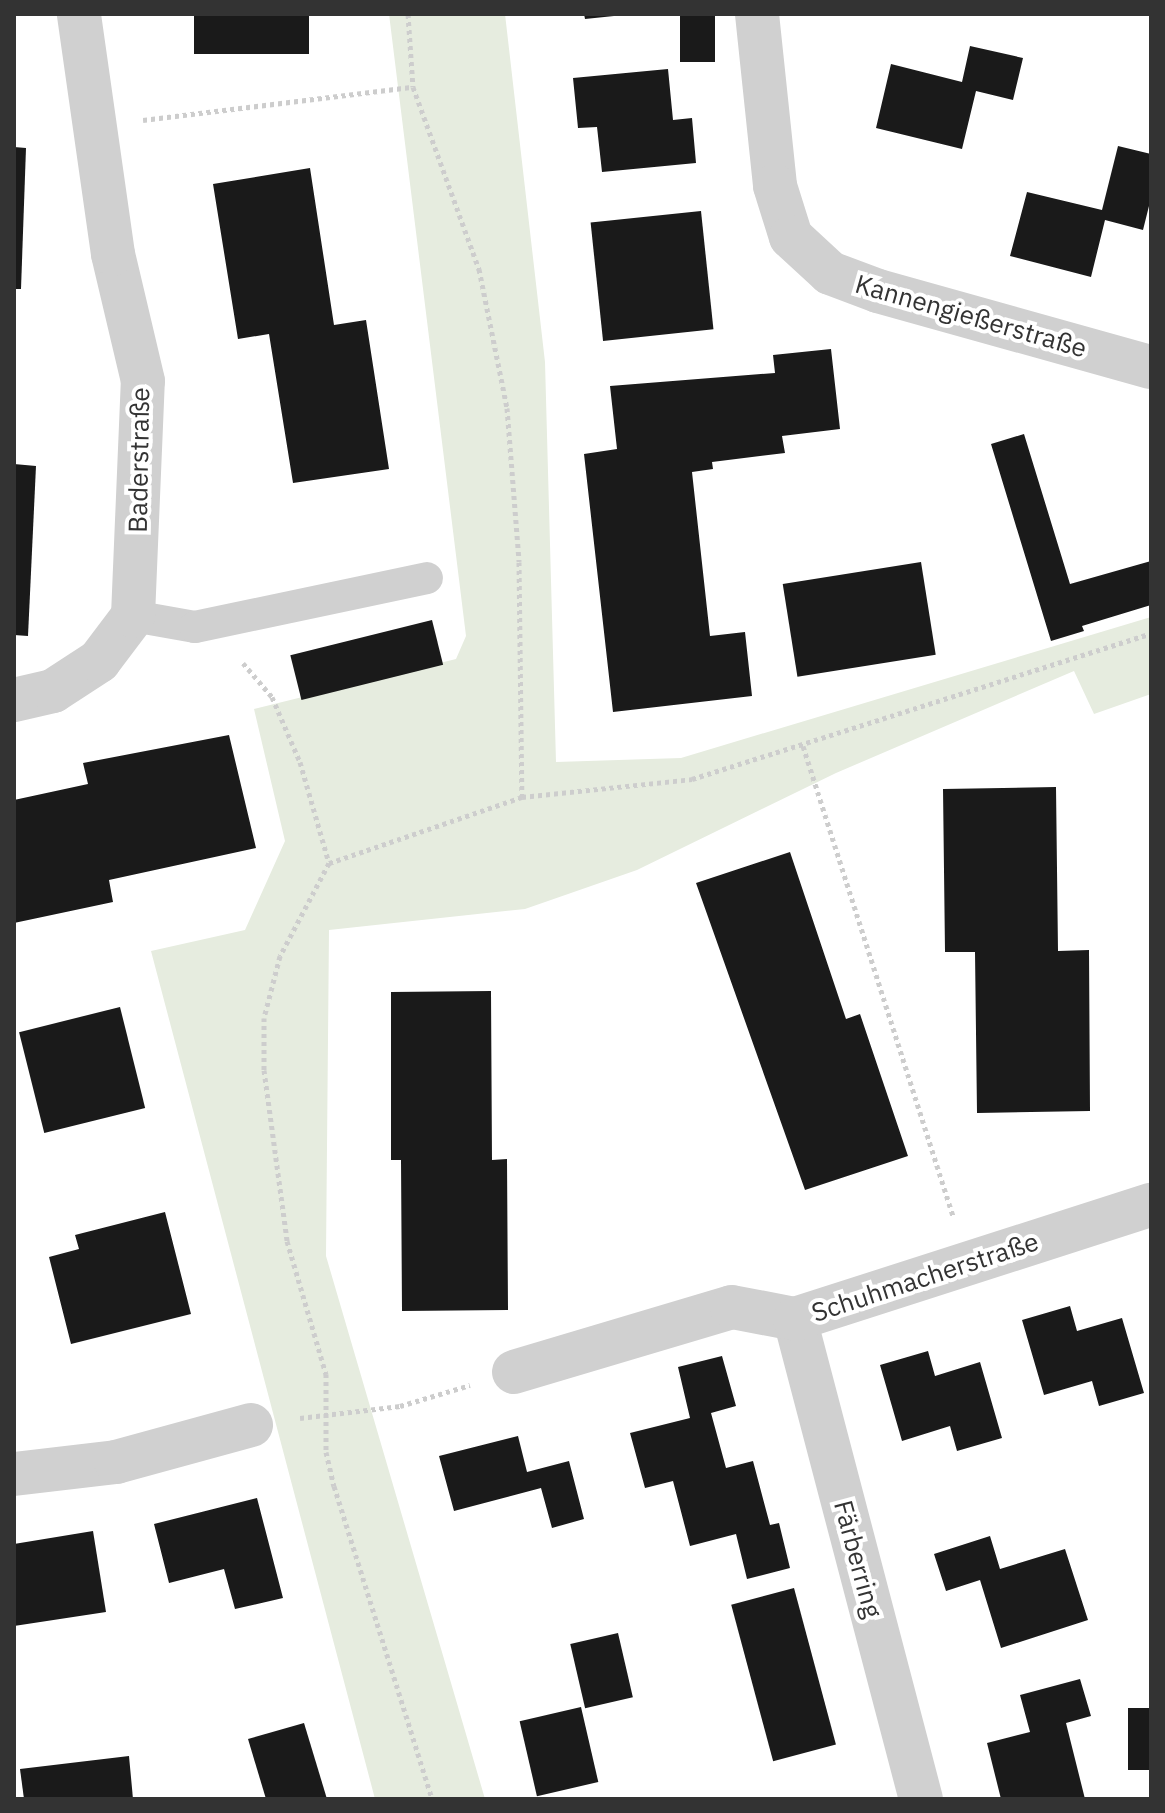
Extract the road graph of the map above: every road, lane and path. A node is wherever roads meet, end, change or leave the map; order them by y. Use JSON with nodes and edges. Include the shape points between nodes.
{"nodes":[{"id":1,"x":79,"y":14,"type":"edge"},
{"id":2,"x":408,"y":14,"type":"edge"},
{"id":3,"x":757,"y":14,"type":"edge"},
{"id":4,"x":413,"y":87,"type":"junction"},
{"id":5,"x":95,"y":126,"type":"junction"},
{"id":6,"x":1151,"y":367,"type":"edge"},
{"id":7,"x":427,"y":578,"type":"dead end"},
{"id":8,"x":133,"y":616,"type":"junction"},
{"id":9,"x":195,"y":627,"type":"junction"},
{"id":10,"x":1151,"y":633,"type":"edge"},
{"id":11,"x":14,"y":700,"type":"edge"},
{"id":12,"x":803,"y":746,"type":"junction"},
{"id":13,"x":522,"y":797,"type":"junction"},
{"id":14,"x":329,"y":863,"type":"junction"},
{"id":15,"x":1151,"y":1205,"type":"edge"},
{"id":16,"x":967,"y":1263,"type":"junction"},
{"id":17,"x":795,"y":1319,"type":"junction"},
{"id":18,"x":514,"y":1372,"type":"joint"},
{"id":19,"x":327,"y":1415,"type":"junction"},
{"id":20,"x":251,"y":1425,"type":"joint"},
{"id":21,"x":14,"y":1474,"type":"edge"},
{"id":22,"x":432,"y":1799,"type":"edge"},
{"id":23,"x":921,"y":1799,"type":"edge"}],
"edges":[{"from":1,"to":5,"type":"street","name":"Baderstraße"},
{"from":2,"to":4,"type":"path"},
{"from":3,"to":6,"type":"street","name":"Kannengießerstraße","via":[[775,186],[791,237],[830,273]]},
{"from":4,"to":5,"type":"path"},
{"from":4,"to":13,"type":"path","via":[[479,269],[507,408],[519,562]]},
{"from":5,"to":8,"type":"street","name":"Baderstraße","via":[[113,254],[145,412]]},
{"from":7,"to":9,"type":"lane"},
{"from":8,"to":9,"type":"lane"},
{"from":8,"to":11,"type":"street","via":[[99,661],[53,691]]},
{"from":9,"to":14,"type":"path","via":[[236,654],[272,697],[300,762]]},
{"from":10,"to":12,"type":"path"},
{"from":12,"to":13,"type":"path","via":[[692,779]]},
{"from":12,"to":16,"type":"path"},
{"from":13,"to":14,"type":"path"},
{"from":14,"to":19,"type":"path","via":[[280,956],[264,1018],[264,1070],[287,1241],[326,1374]]},
{"from":15,"to":16,"type":"street","name":"Schuhmacherstraße"},
{"from":16,"to":17,"type":"street","name":"Schuhmacherstraße"},
{"from":17,"to":18,"type":"street","name":"Schuhmacherstraße","via":[[732,1307]]},
{"from":17,"to":23,"type":"street","name":"Färberring"},
{"from":18,"to":19,"type":"path","via":[[400,1406]]},
{"from":19,"to":20,"type":"path"},
{"from":19,"to":22,"type":"path","via":[[334,1486]]},
{"from":20,"to":21,"type":"street","via":[[116,1462]]}]}
